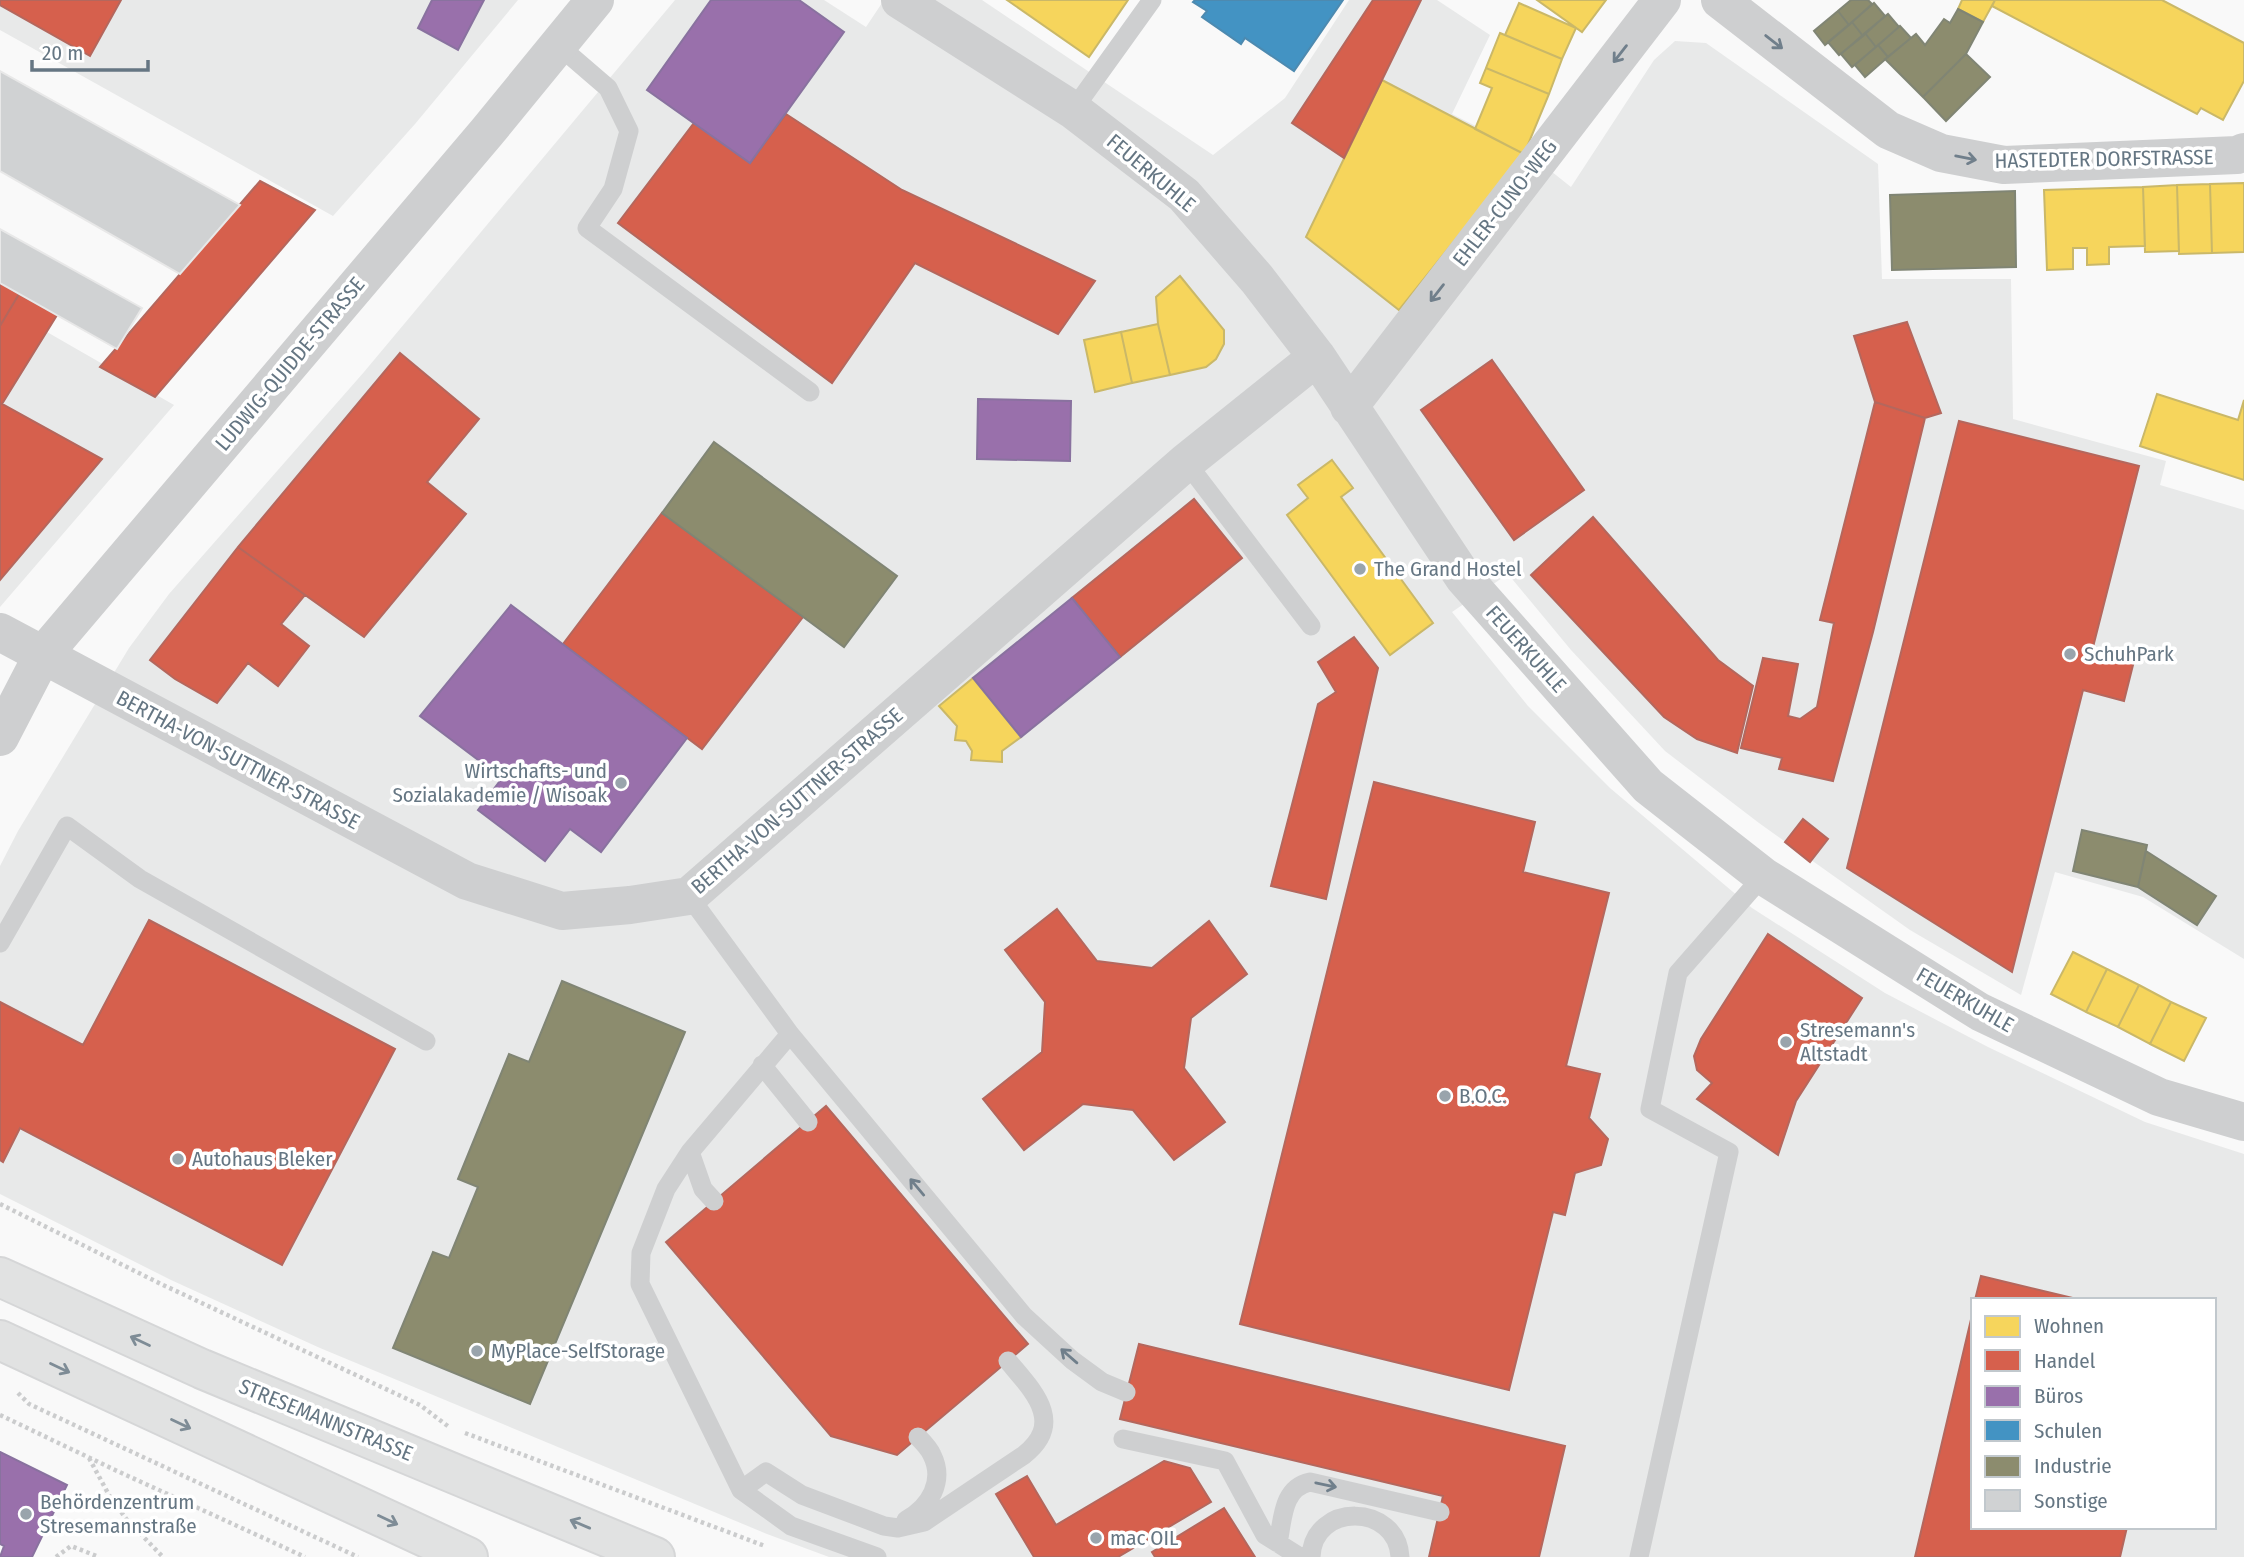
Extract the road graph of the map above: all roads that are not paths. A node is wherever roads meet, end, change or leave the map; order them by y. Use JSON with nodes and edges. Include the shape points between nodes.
{"nodes":[{"id":1,"x":595,"y":0,"type":"edge"},
{"id":2,"x":900,"y":0,"type":"edge"},
{"id":3,"x":1152,"y":0,"type":"edge"},
{"id":4,"x":1662,"y":0,"type":"edge"},
{"id":5,"x":1720,"y":0,"type":"edge"},
{"id":6,"x":558,"y":45,"type":"junction"},
{"id":7,"x":1073,"y":110,"type":"junction"},
{"id":8,"x":2244,"y":152,"type":"edge"},
{"id":9,"x":1317,"y":358,"type":"junction"},
{"id":10,"x":810,"y":391,"type":"dead end"},
{"id":11,"x":1349,"y":407,"type":"junction"},
{"id":12,"x":1186,"y":462,"type":"junction"},
{"id":13,"x":1311,"y":626,"type":"dead end"},
{"id":14,"x":0,"y":632,"type":"edge"},
{"id":15,"x":42,"y":656,"type":"junction"},
{"id":16,"x":0,"y":737,"type":"edge"},
{"id":17,"x":1763,"y":876,"type":"junction"},
{"id":18,"x":689,"y":896,"type":"junction"},
{"id":19,"x":0,"y":943,"type":"edge"},
{"id":20,"x":790,"y":1034,"type":"junction"},
{"id":21,"x":426,"y":1041,"type":"dead end"},
{"id":22,"x":761,"y":1065,"type":"junction"},
{"id":23,"x":808,"y":1122,"type":"dead end"},
{"id":24,"x":2244,"y":1122,"type":"edge"},
{"id":25,"x":690,"y":1152,"type":"junction"},
{"id":26,"x":715,"y":1201,"type":"dead end"},
{"id":27,"x":0,"y":1277,"type":"edge"},
{"id":28,"x":0,"y":1340,"type":"edge"},
{"id":29,"x":1008,"y":1361,"type":"dead end"},
{"id":30,"x":1126,"y":1392,"type":"dead end"},
{"id":31,"x":918,"y":1437,"type":"dead end"},
{"id":32,"x":1123,"y":1439,"type":"dead end"},
{"id":33,"x":741,"y":1490,"type":"junction"},
{"id":34,"x":1440,"y":1512,"type":"dead end"},
{"id":35,"x":871,"y":1521,"type":"junction"},
{"id":36,"x":1278,"y":1543,"type":"junction"},
{"id":37,"x":468,"y":1557,"type":"edge"},
{"id":38,"x":655,"y":1557,"type":"edge"},
{"id":39,"x":877,"y":1557,"type":"edge"},
{"id":40,"x":1300,"y":1557,"type":"edge"},
{"id":41,"x":1311,"y":1557,"type":"edge"},
{"id":42,"x":1400,"y":1557,"type":"edge"},
{"id":43,"x":1639,"y":1557,"type":"edge"}],
"edges":[{"from":1,"to":6,"type":"street","name":"LUDWIG-QUIDDE-STRASSE"},
{"from":2,"to":7,"type":"street","name":"FEUERKUHLE"},
{"from":3,"to":7,"type":"lane"},
{"from":4,"to":11,"type":"street","name":"EHLER-CUNO-WEG","one_way":true},
{"from":5,"to":8,"type":"street","name":"HASTEDTER DORFSTRASSE","one_way":true,"via":[[1888,130],[1941,153],[2004,165]]},
{"from":6,"to":10,"type":"lane","via":[[608,88],[629,131],[613,189],[587,228]]},
{"from":6,"to":15,"type":"street","name":"LUDWIG-QUIDDE-STRASSE"},
{"from":7,"to":9,"type":"street","name":"FEUERKUHLE","via":[[1184,195]]},
{"from":9,"to":11,"type":"street","name":"FEUERKUHLE"},
{"from":9,"to":12,"type":"street","name":"BERTHA-VON-SUTTNER-STRASSE"},
{"from":11,"to":17,"type":"street","name":"FEUERKUHLE","via":[[1482,599],[1648,786]]},
{"from":12,"to":13,"type":"lane"},
{"from":12,"to":18,"type":"street","name":"BERTHA-VON-SUTTNER-STRASSE"},
{"from":14,"to":15,"type":"street","name":"BERTHA-VON-SUTTNER-STRASSE"},
{"from":15,"to":16,"type":"street","name":"LUDWIG-QUIDDE-STRASSE"},
{"from":15,"to":18,"type":"street","name":"BERTHA-VON-SUTTNER-STRASSE","via":[[467,881],[562,911]]},
{"from":17,"to":24,"type":"street","name":"FEUERKUHLE","via":[[1980,1013],[2159,1097]]},
{"from":17,"to":43,"type":"lane","via":[[1678,973],[1650,1109],[1729,1152]]},
{"from":18,"to":20,"type":"lane"},
{"from":19,"to":21,"type":"lane","via":[[66,826],[140,879]]},
{"from":20,"to":22,"type":"lane"},
{"from":30,"to":20,"type":"lane","one_way":true,"via":[[1072,1360],[1024,1316]]},
{"from":22,"to":23,"type":"lane"},
{"from":22,"to":25,"type":"lane"},
{"from":25,"to":26,"type":"lane","via":[[703,1189]]},
{"from":25,"to":33,"type":"lane","via":[[666,1189],[641,1253],[640,1284]]},
{"from":38,"to":27,"type":"main road","name":"STRESEMANNSTRASSE","one_way":true,"via":[[202,1369]]},
{"from":28,"to":37,"type":"main road","one_way":true},
{"from":29,"to":35,"type":"lane","via":[[1041,1403],[1044,1426],[1033,1447],[924,1522],[898,1528]]},
{"from":31,"to":35,"type":"lane","via":[[932,1454],[937,1471],[929,1502],[903,1522]]},
{"from":32,"to":36,"type":"lane","via":[[1225,1461],[1265,1535]]},
{"from":33,"to":35,"type":"lane","via":[[766,1472],[802,1495]]},
{"from":33,"to":39,"type":"lane","via":[[791,1527]]},
{"from":36,"to":34,"type":"lane","one_way":true,"via":[[1288,1496],[1300,1484],[1310,1482]]},
{"from":36,"to":40,"type":"lane"},
{"from":41,"to":42,"type":"lane","via":[[1319,1532],[1329,1523],[1354,1516],[1388,1527],[1400,1546]]}]}
